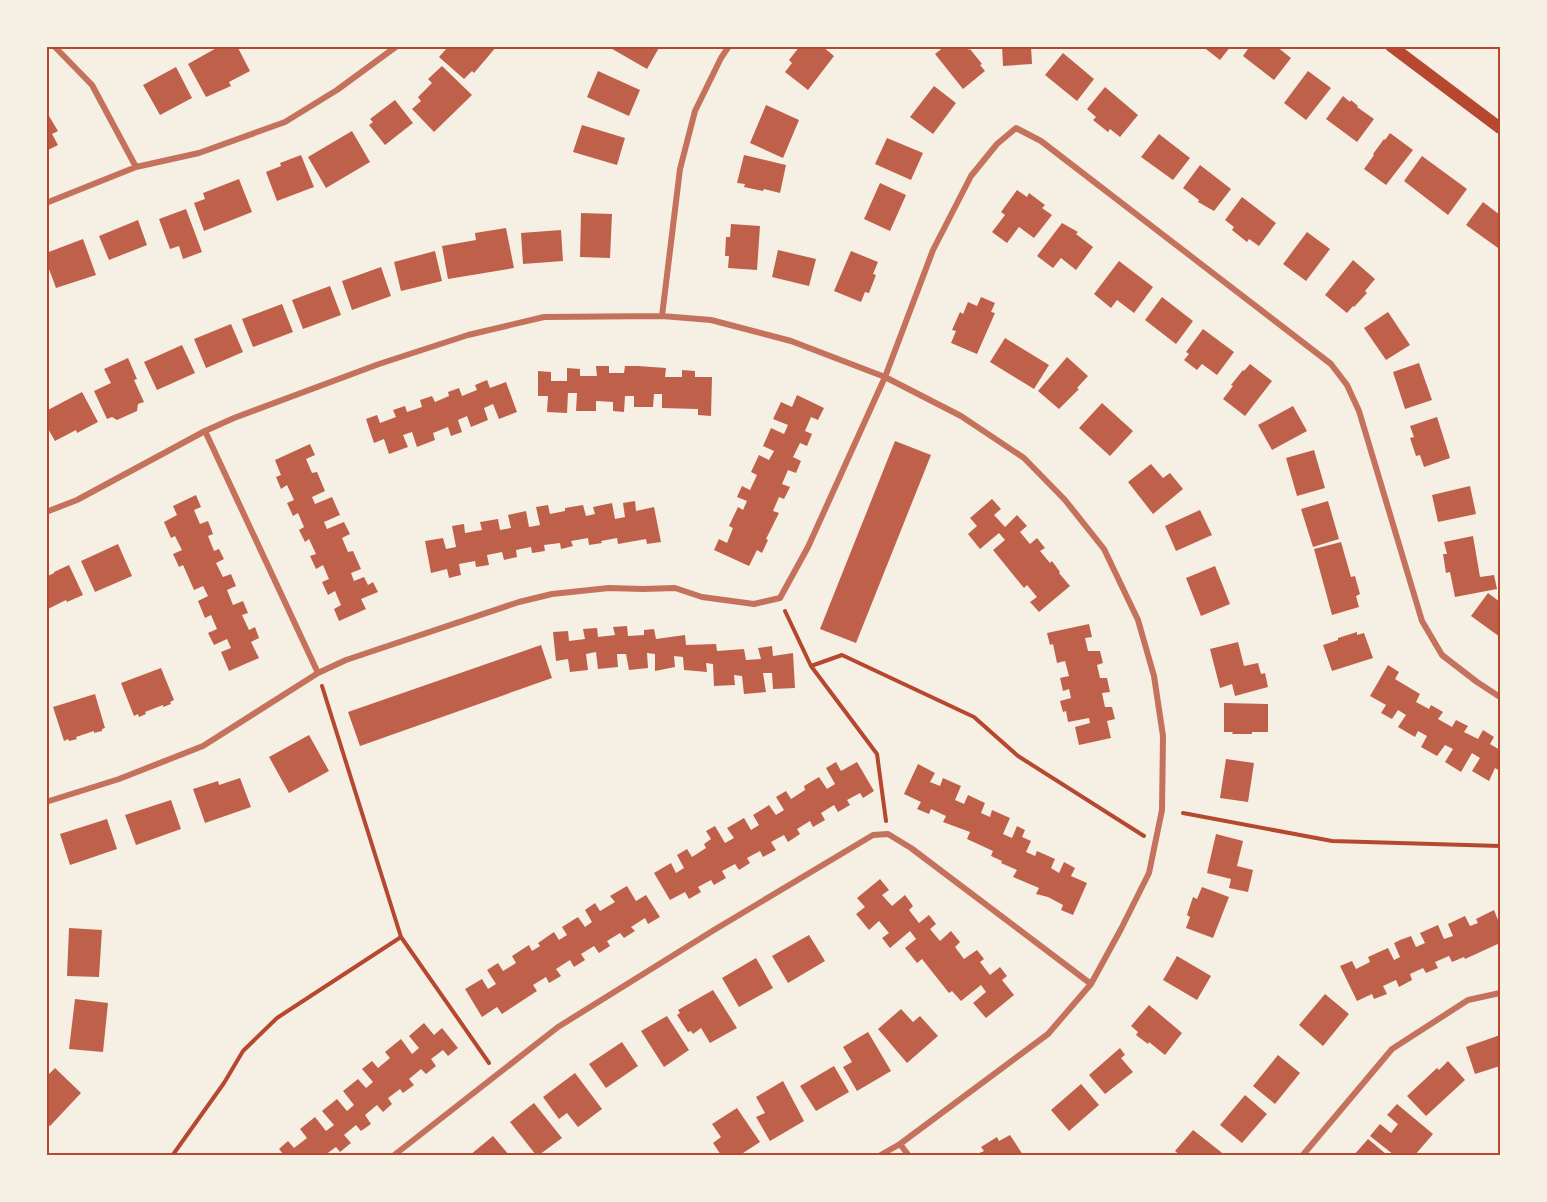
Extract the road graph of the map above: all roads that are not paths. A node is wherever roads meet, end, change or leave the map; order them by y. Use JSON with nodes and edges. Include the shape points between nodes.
{"nodes":[{"id":1,"x":54,"y":46,"type":"edge"},
{"id":2,"x":397,"y":46,"type":"edge"},
{"id":3,"x":729,"y":46,"type":"edge"},
{"id":4,"x":1391,"y":46,"type":"edge"},
{"id":5,"x":1500,"y":128,"type":"edge"},
{"id":6,"x":136,"y":166,"type":"junction"},
{"id":7,"x":46,"y":203,"type":"edge"},
{"id":8,"x":662,"y":316,"type":"junction"},
{"id":9,"x":885,"y":377,"type":"junction"},
{"id":10,"x":205,"y":431,"type":"junction"},
{"id":11,"x":46,"y":513,"type":"edge"},
{"id":12,"x":318,"y":673,"type":"junction"},
{"id":13,"x":1500,"y":697,"type":"edge"},
{"id":14,"x":46,"y":802,"type":"edge"},
{"id":15,"x":1091,"y":984,"type":"junction"},
{"id":16,"x":1500,"y":993,"type":"edge"},
{"id":17,"x":900,"y":1144,"type":"junction"},
{"id":18,"x":393,"y":1155,"type":"edge"},
{"id":19,"x":879,"y":1155,"type":"edge"},
{"id":20,"x":909,"y":1155,"type":"edge"},
{"id":21,"x":1302,"y":1155,"type":"edge"}],
"edges":[{"from":1,"to":6,"type":"street","via":[[93,84]]},
{"from":2,"to":6,"type":"street","via":[[285,122],[199,153]]},
{"from":3,"to":8,"type":"street","via":[[695,111],[680,169]]},
{"from":4,"to":5,"type":"main road"},
{"from":6,"to":7,"type":"street"},
{"from":8,"to":9,"type":"street","via":[[711,320],[791,341]]},
{"from":8,"to":10,"type":"street","via":[[544,317],[468,334],[326,383]]},
{"from":9,"to":12,"type":"street","via":[[808,547],[780,598],[754,604],[702,597],[675,588],[609,588],[552,594],[346,660]]},
{"from":9,"to":13,"type":"street","via":[[933,250],[971,176],[1016,128],[1041,141],[1331,364],[1359,411],[1422,621],[1442,655]]},
{"from":9,"to":15,"type":"street","via":[[961,417],[1024,458],[1065,500],[1104,549],[1138,620],[1154,676],[1163,736],[1162,810],[1149,873]]},
{"from":10,"to":11,"type":"street"},
{"from":10,"to":12,"type":"street"},
{"from":12,"to":14,"type":"street","via":[[203,746]]},
{"from":15,"to":17,"type":"street","via":[[1048,1034]]},
{"from":15,"to":18,"type":"street","via":[[911,848],[888,834],[873,835],[558,1027]]},
{"from":16,"to":21,"type":"street","via":[[1468,1000],[1392,1049]]},
{"from":17,"to":19,"type":"street"},
{"from":17,"to":20,"type":"street"}]}
